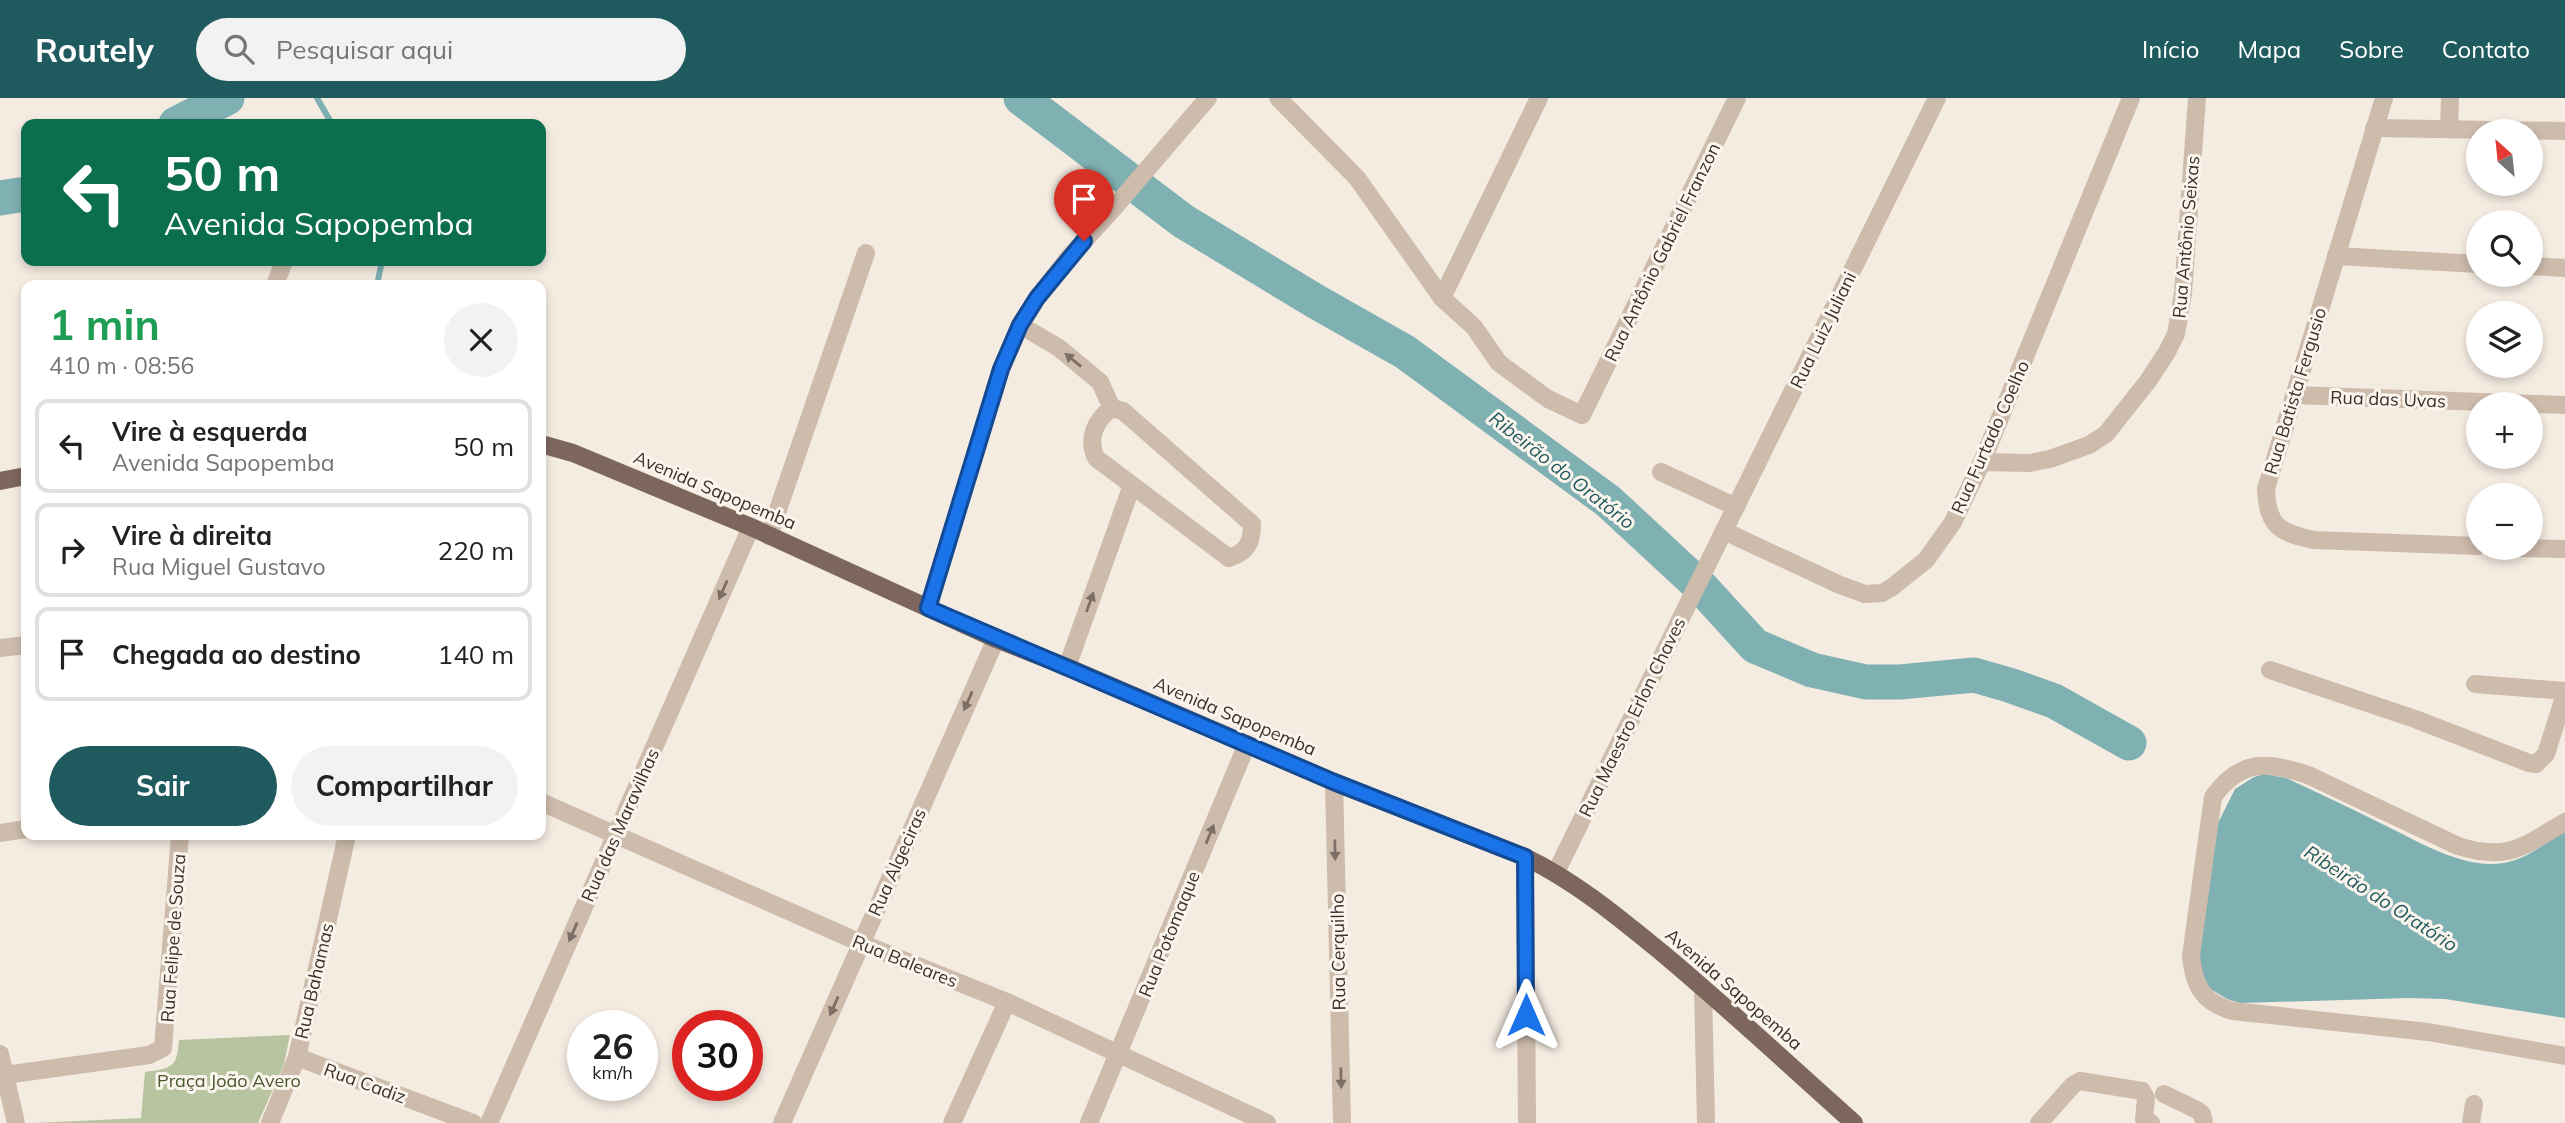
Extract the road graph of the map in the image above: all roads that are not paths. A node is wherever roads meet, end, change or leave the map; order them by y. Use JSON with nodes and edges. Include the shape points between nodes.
{"nodes":[{"id":1,"x":1208,"y":98,"type":"edge"},
{"id":2,"x":1539,"y":98,"type":"edge"},
{"id":3,"x":1737,"y":98,"type":"edge"},
{"id":4,"x":1937,"y":98,"type":"edge"},
{"id":5,"x":2131,"y":98,"type":"edge"},
{"id":6,"x":2197,"y":98,"type":"edge"},
{"id":7,"x":2384,"y":98,"type":"edge"},
{"id":8,"x":2450,"y":98,"type":"edge"},
{"id":9,"x":1284,"y":100,"type":"edge"},
{"id":10,"x":2375,"y":128,"type":"junction"},
{"id":11,"x":2449,"y":129,"type":"junction"},
{"id":12,"x":2565,"y":131,"type":"edge"},
{"id":13,"x":866,"y":253,"type":"dead end"},
{"id":14,"x":2336,"y":256,"type":"junction"},
{"id":15,"x":2466,"y":263,"type":"edge"},
{"id":16,"x":2543,"y":267,"type":"edge"},
{"id":17,"x":2565,"y":268,"type":"edge"},
{"id":18,"x":1442,"y":298,"type":"junction"},
{"id":19,"x":1020,"y":325,"type":"junction"},
{"id":20,"x":2295,"y":395,"type":"junction"},
{"id":21,"x":2565,"y":405,"type":"edge"},
{"id":22,"x":1112,"y":408,"type":"junction"},
{"id":23,"x":546,"y":445,"type":"edge"},
{"id":24,"x":1982,"y":462,"type":"junction"},
{"id":25,"x":1661,"y":472,"type":"dead end"},
{"id":26,"x":21,"y":477,"type":"edge"},
{"id":27,"x":0,"y":481,"type":"edge"},
{"id":28,"x":1132,"y":485,"type":"junction"},
{"id":29,"x":1736,"y":507,"type":"junction"},
{"id":30,"x":751,"y":527,"type":"junction"},
{"id":31,"x":1724,"y":531,"type":"junction"},
{"id":32,"x":769,"y":536,"type":"junction"},
{"id":33,"x":2466,"y":546,"type":"edge"},
{"id":34,"x":2543,"y":549,"type":"edge"},
{"id":35,"x":2565,"y":550,"type":"edge"},
{"id":36,"x":1709,"y":562,"type":"joint"},
{"id":37,"x":928,"y":608,"type":"junction"},
{"id":38,"x":996,"y":639,"type":"junction"},
{"id":39,"x":21,"y":646,"type":"edge"},
{"id":40,"x":0,"y":648,"type":"edge"},
{"id":41,"x":1067,"y":667,"type":"junction"},
{"id":42,"x":2270,"y":670,"type":"dead end"},
{"id":43,"x":2475,"y":684,"type":"dead end"},
{"id":44,"x":2565,"y":693,"type":"edge"},
{"id":45,"x":1247,"y":744,"type":"junction"},
{"id":46,"x":1334,"y":782,"type":"junction"},
{"id":47,"x":546,"y":804,"type":"edge"},
{"id":48,"x":2565,"y":822,"type":"edge"},
{"id":49,"x":21,"y":830,"type":"edge"},
{"id":50,"x":0,"y":832,"type":"edge"},
{"id":51,"x":615,"y":835,"type":"junction"},
{"id":52,"x":180,"y":840,"type":"edge"},
{"id":53,"x":346,"y":840,"type":"edge"},
{"id":54,"x":1525,"y":857,"type":"junction"},
{"id":55,"x":1556,"y":872,"type":"junction"},
{"id":56,"x":861,"y":943,"type":"junction"},
{"id":57,"x":1703,"y":988,"type":"junction"},
{"id":58,"x":1007,"y":1002,"type":"junction"},
{"id":59,"x":0,"y":1054,"type":"edge"},
{"id":60,"x":1119,"y":1054,"type":"junction"},
{"id":61,"x":2565,"y":1056,"type":"edge"},
{"id":62,"x":297,"y":1057,"type":"junction"},
{"id":63,"x":5,"y":1075,"type":"junction"},
{"id":64,"x":2164,"y":1094,"type":"dead end"},
{"id":65,"x":2473,"y":1104,"type":"dead end"},
{"id":66,"x":16,"y":1123,"type":"edge"},
{"id":67,"x":270,"y":1123,"type":"edge"},
{"id":68,"x":473,"y":1123,"type":"edge"},
{"id":69,"x":489,"y":1123,"type":"edge"},
{"id":70,"x":782,"y":1123,"type":"edge"},
{"id":71,"x":952,"y":1123,"type":"edge"},
{"id":72,"x":1089,"y":1123,"type":"edge"},
{"id":73,"x":1267,"y":1123,"type":"edge"},
{"id":74,"x":1342,"y":1123,"type":"edge"},
{"id":75,"x":1527,"y":1123,"type":"edge"},
{"id":76,"x":1706,"y":1123,"type":"edge"},
{"id":77,"x":1854,"y":1123,"type":"edge"},
{"id":78,"x":2039,"y":1123,"type":"edge"},
{"id":79,"x":2151,"y":1123,"type":"edge"},
{"id":80,"x":2204,"y":1123,"type":"edge"},
{"id":81,"x":2471,"y":1123,"type":"edge"}],
"edges":[{"from":1,"to":19,"type":"street","via":[[1061,267]]},
{"from":2,"to":18,"type":"street"},
{"from":3,"to":18,"type":"street","name":"Rua Antônio Gabriel Franzon","via":[[1584,410],[1548,399],[1502,366],[1474,327]]},
{"from":4,"to":29,"type":"street","name":"Rua Luiz Juliani"},
{"from":5,"to":24,"type":"street","name":"Rua Furtado Coelho"},
{"from":6,"to":24,"type":"street","name":"Rua Antônio Seixas","via":[[2183,293],[2167,352],[2106,433],[2089,445],[2029,463]]},
{"from":7,"to":10,"type":"street","name":"Rua Batista Fergusio"},
{"from":8,"to":11,"type":"street"},
{"from":9,"to":18,"type":"street","via":[[1357,178]]},
{"from":10,"to":11,"type":"street"},
{"from":10,"to":14,"type":"street","name":"Rua Batista Fergusio"},
{"from":11,"to":12,"type":"street"},
{"from":13,"to":32,"type":"street"},
{"from":14,"to":15,"type":"street"},
{"from":14,"to":20,"type":"street","name":"Rua Batista Fergusio"},
{"from":16,"to":17,"type":"street"},
{"from":22,"to":19,"type":"street","one_way":true,"via":[[1100,382],[1059,348]]},
{"from":19,"to":37,"type":"street","via":[[1001,369]]},
{"from":20,"to":21,"type":"street","name":"Rua das Uvas"},
{"from":20,"to":33,"type":"street","name":"Rua Batista Fergusio","via":[[2266,489],[2269,516],[2280,530],[2314,540]]},
{"from":22,"to":28,"type":"street","via":[[1093,431],[1090,446],[1096,458]]},
{"from":22,"to":28,"type":"street","via":[[1123,411],[1237,508],[1252,524],[1252,540],[1241,554],[1229,558]]},
{"from":23,"to":30,"type":"main road","name":"Avenida Sapopemba"},
{"from":24,"to":31,"type":"street","name":"Rua Furtado Coelho","via":[[1953,522],[1926,560],[1882,593],[1858,592]]},
{"from":25,"to":29,"type":"street"},
{"from":26,"to":27,"type":"main road"},
{"from":41,"to":28,"type":"street","one_way":true},
{"from":29,"to":31,"type":"street","name":"Rua Luiz Juliani"},
{"from":30,"to":32,"type":"main road","name":"Avenida Sapopemba"},
{"from":30,"to":51,"type":"street","name":"Rua das Maravilhas","one_way":true},
{"from":31,"to":36,"type":"street","name":"Rua Luiz Juliani"},
{"from":32,"to":37,"type":"main road","name":"Avenida Sapopemba"},
{"from":34,"to":35,"type":"street"},
{"from":36,"to":55,"type":"street","name":"Rua Maestro Erlon Chaves"},
{"from":37,"to":38,"type":"main road","name":"Avenida Sapopemba"},
{"from":38,"to":41,"type":"main road","name":"Avenida Sapopemba"},
{"from":38,"to":56,"type":"street","name":"Rua Algeciras","one_way":true},
{"from":39,"to":40,"type":"street"},
{"from":41,"to":45,"type":"main road","name":"Avenida Sapopemba"},
{"from":42,"to":44,"type":"street","via":[[2536,764],[2546,754]]},
{"from":43,"to":44,"type":"street"},
{"from":45,"to":46,"type":"main road","name":"Avenida Sapopemba"},
{"from":60,"to":45,"type":"street","name":"Rua Potomaque","one_way":true},
{"from":46,"to":54,"type":"main road","name":"Avenida Sapopemba"},
{"from":46,"to":74,"type":"street","name":"Rua Cerquilho","one_way":true},
{"from":47,"to":51,"type":"street","name":"Rua Baleares"},
{"from":48,"to":61,"type":"street","via":[[2523,847],[2482,853],[2283,766],[2263,764],[2244,770],[2226,779],[2213,797],[2190,956],[2193,973],[2217,1007],[2428,1032]]},
{"from":49,"to":50,"type":"street"},
{"from":51,"to":56,"type":"street","name":"Rua Baleares"},
{"from":51,"to":69,"type":"street","name":"Rua das Maravilhas","one_way":true},
{"from":52,"to":63,"type":"street","name":"Rua Felipe de Souza","via":[[163,1048],[149,1055]]},
{"from":53,"to":62,"type":"street","name":"Rua Bahamas"},
{"from":54,"to":55,"type":"main road","name":"Avenida Sapopemba"},
{"from":54,"to":75,"type":"street"},
{"from":55,"to":57,"type":"main road","name":"Avenida Sapopemba"},
{"from":56,"to":58,"type":"street","name":"Rua Baleares"},
{"from":56,"to":70,"type":"street","name":"Rua Algeciras","one_way":true},
{"from":57,"to":76,"type":"street"},
{"from":57,"to":77,"type":"main road","name":"Avenida Sapopemba"},
{"from":58,"to":60,"type":"street","name":"Rua Baleares"},
{"from":58,"to":71,"type":"street"},
{"from":59,"to":63,"type":"street"},
{"from":60,"to":72,"type":"street","name":"Rua Potomaque"},
{"from":60,"to":73,"type":"street","name":"Rua Baleares"},
{"from":62,"to":67,"type":"street","name":"Rua Bahamas"},
{"from":62,"to":68,"type":"street","name":"Rua Cadiz"},
{"from":63,"to":66,"type":"street"},
{"from":64,"to":80,"type":"street","via":[[2197,1110]]},
{"from":65,"to":81,"type":"street"},
{"from":78,"to":79,"type":"street","via":[[2080,1081],[2142,1091],[2144,1119]]}]}
